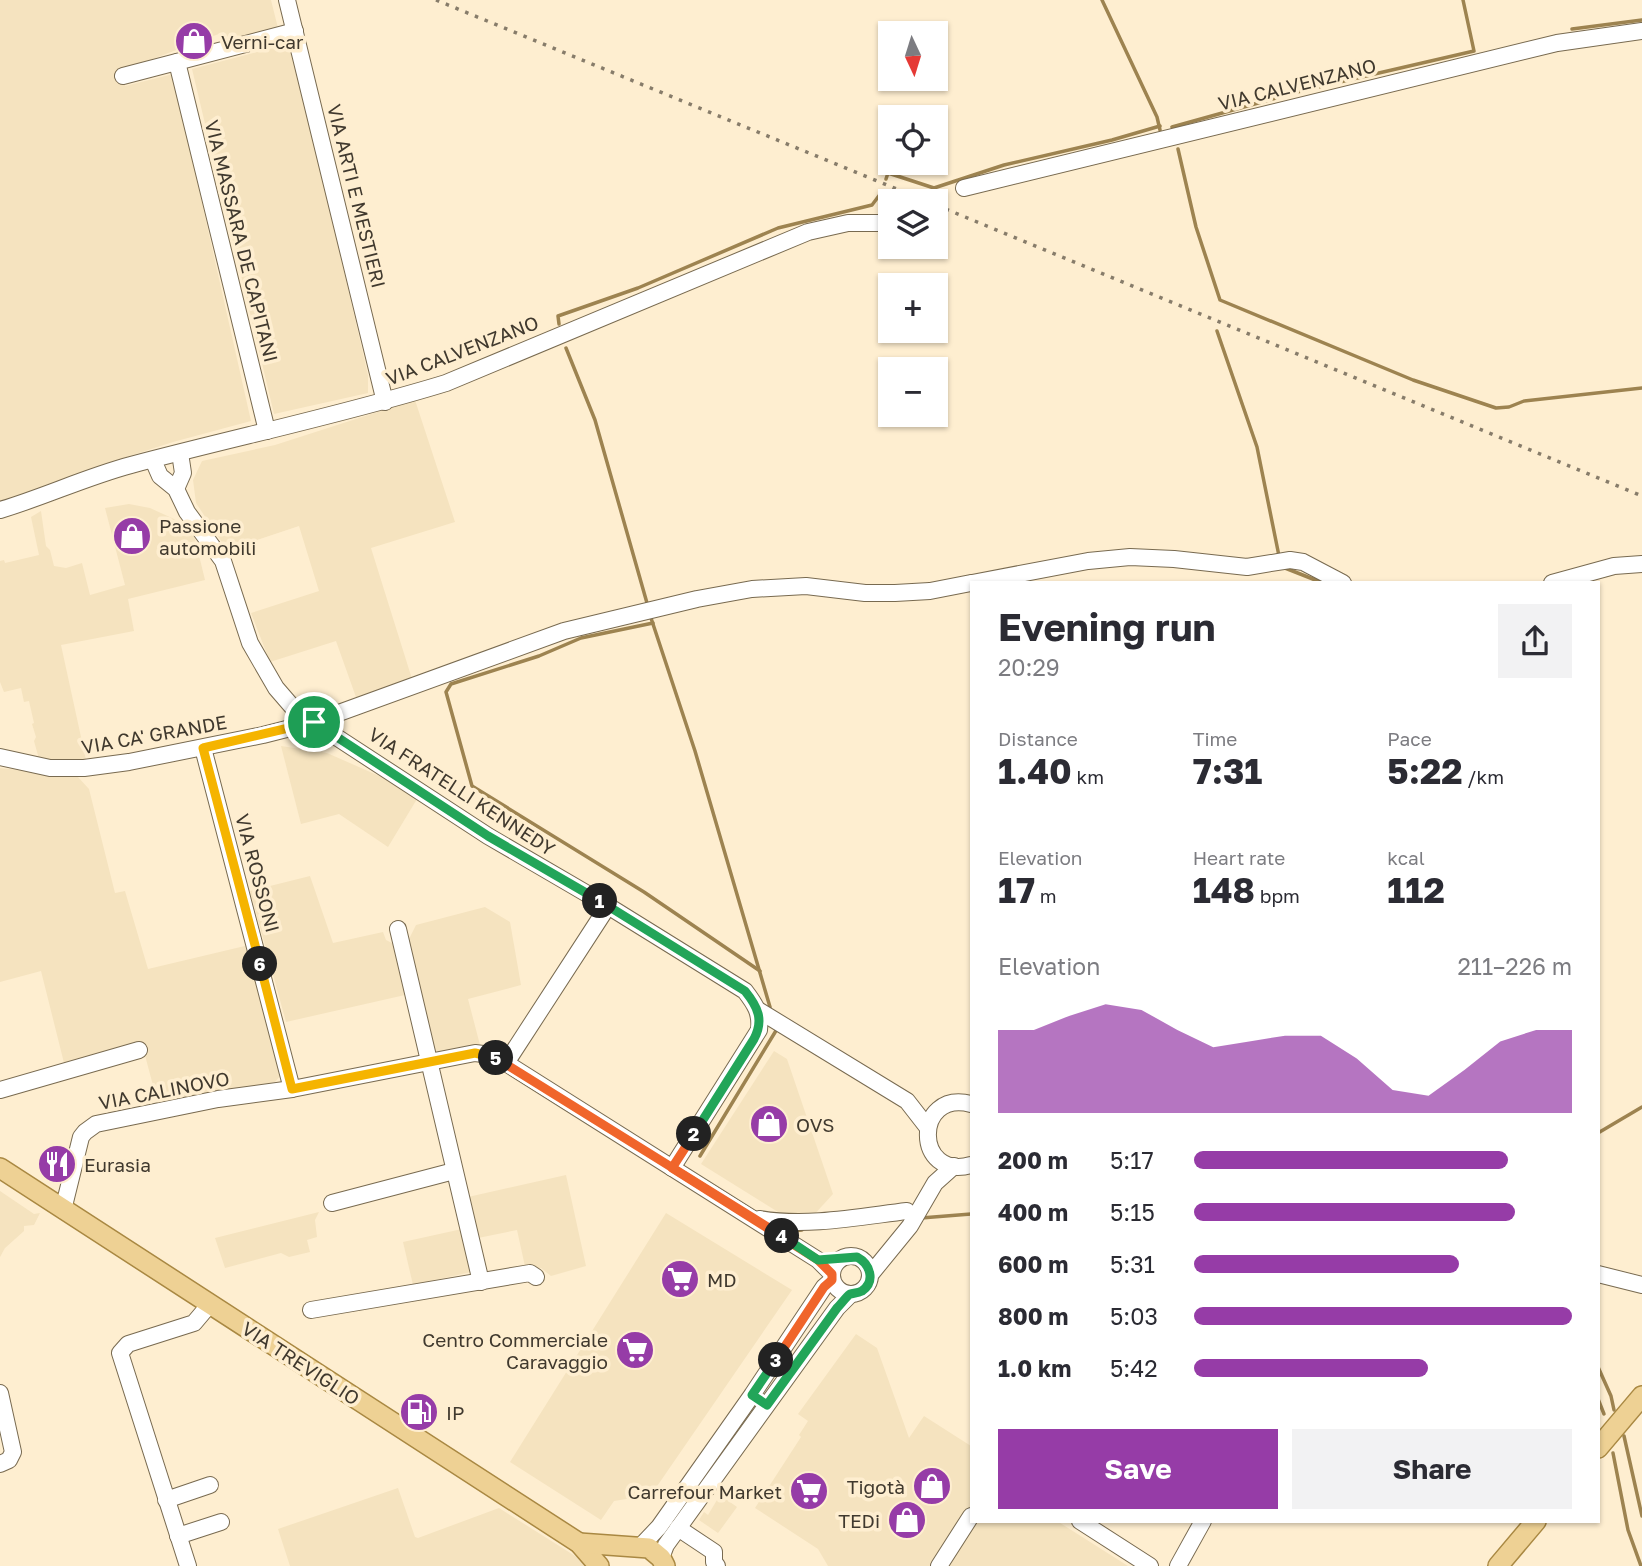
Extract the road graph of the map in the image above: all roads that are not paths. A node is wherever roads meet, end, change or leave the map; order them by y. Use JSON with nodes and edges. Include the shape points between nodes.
{"nodes":[{"id":1,"x":287,"y":0,"type":"edge"},
{"id":2,"x":295,"y":31,"type":"junction"},
{"id":3,"x":1642,"y":31,"type":"edge"},
{"id":4,"x":177,"y":62,"type":"junction"},
{"id":5,"x":122,"y":76,"type":"dead end"},
{"id":6,"x":964,"y":188,"type":"dead end"},
{"id":7,"x":878,"y":223,"type":"edge"},
{"id":8,"x":385,"y":402,"type":"junction"},
{"id":9,"x":267,"y":431,"type":"junction"},
{"id":10,"x":180,"y":453,"type":"junction"},
{"id":11,"x":153,"y":460,"type":"junction"},
{"id":12,"x":176,"y":489,"type":"junction"},
{"id":13,"x":0,"y":510,"type":"edge"},
{"id":14,"x":1642,"y":564,"type":"edge"},
{"id":15,"x":983,"y":581,"type":"edge"},
{"id":16,"x":1339,"y":581,"type":"edge"},
{"id":17,"x":1559,"y":581,"type":"edge"},
{"id":18,"x":970,"y":583,"type":"edge"},
{"id":19,"x":314,"y":722,"type":"junction"},
{"id":20,"x":203,"y":748,"type":"junction"},
{"id":21,"x":0,"y":757,"type":"edge"},
{"id":22,"x":608,"y":906,"type":"junction"},
{"id":23,"x":398,"y":929,"type":"dead end"},
{"id":24,"x":758,"y":1010,"type":"junction"},
{"id":25,"x":139,"y":1050,"type":"dead end"},
{"id":26,"x":427,"y":1061,"type":"junction"},
{"id":27,"x":506,"y":1063,"type":"junction"},
{"id":28,"x":292,"y":1089,"type":"junction"},
{"id":29,"x":0,"y":1090,"type":"edge"},
{"id":30,"x":907,"y":1101,"type":"junction"},
{"id":31,"x":970,"y":1104,"type":"edge"},
{"id":32,"x":943,"y":1107,"type":"junction"},
{"id":33,"x":928,"y":1128,"type":"junction"},
{"id":34,"x":938,"y":1158,"type":"junction"},
{"id":35,"x":970,"y":1165,"type":"edge"},
{"id":36,"x":954,"y":1166,"type":"junction"},
{"id":37,"x":0,"y":1168,"type":"edge"},
{"id":38,"x":672,"y":1168,"type":"junction"},
{"id":39,"x":454,"y":1171,"type":"junction"},
{"id":40,"x":935,"y":1183,"type":"junction"},
{"id":41,"x":332,"y":1203,"type":"dead end"},
{"id":42,"x":63,"y":1210,"type":"junction"},
{"id":43,"x":907,"y":1211,"type":"dead end"},
{"id":44,"x":753,"y":1218,"type":"junction"},
{"id":45,"x":867,"y":1268,"type":"junction"},
{"id":46,"x":835,"y":1271,"type":"junction"},
{"id":47,"x":1600,"y":1274,"type":"edge"},
{"id":48,"x":536,"y":1277,"type":"dead end"},
{"id":49,"x":481,"y":1282,"type":"junction"},
{"id":50,"x":1642,"y":1285,"type":"edge"},
{"id":51,"x":850,"y":1294,"type":"junction"},
{"id":52,"x":210,"y":1304,"type":"junction"},
{"id":53,"x":311,"y":1310,"type":"dead end"},
{"id":54,"x":0,"y":1393,"type":"edge"},
{"id":55,"x":752,"y":1395,"type":"junction"},
{"id":56,"x":1642,"y":1396,"type":"edge"},
{"id":57,"x":767,"y":1405,"type":"junction"},
{"id":58,"x":1600,"y":1446,"type":"edge"},
{"id":59,"x":0,"y":1464,"type":"edge"},
{"id":60,"x":210,"y":1485,"type":"dead end"},
{"id":61,"x":166,"y":1500,"type":"junction"},
{"id":62,"x":970,"y":1518,"type":"edge"},
{"id":63,"x":221,"y":1522,"type":"dead end"},
{"id":64,"x":1083,"y":1523,"type":"edge"},
{"id":65,"x":1202,"y":1523,"type":"edge"},
{"id":66,"x":1534,"y":1523,"type":"edge"},
{"id":67,"x":678,"y":1528,"type":"junction"},
{"id":68,"x":178,"y":1536,"type":"junction"},
{"id":69,"x":579,"y":1543,"type":"junction"},
{"id":70,"x":637,"y":1546,"type":"junction"},
{"id":71,"x":663,"y":1562,"type":"edge"},
{"id":72,"x":188,"y":1566,"type":"edge"},
{"id":73,"x":599,"y":1566,"type":"edge"},
{"id":74,"x":610,"y":1566,"type":"edge"},
{"id":75,"x":718,"y":1566,"type":"edge"},
{"id":76,"x":939,"y":1566,"type":"edge"},
{"id":77,"x":1150,"y":1566,"type":"edge"},
{"id":78,"x":1178,"y":1566,"type":"edge"},
{"id":79,"x":1498,"y":1566,"type":"edge"}],
"edges":[{"from":1,"to":2,"type":"street","name":"VIA ARTI E MESTIERI"},
{"from":2,"to":4,"type":"street"},
{"from":2,"to":8,"type":"street","name":"VIA ARTI E MESTIERI"},
{"from":3,"to":6,"type":"street","name":"VIA CALVENZANO","via":[[1557,43]]},
{"from":4,"to":5,"type":"street"},
{"from":4,"to":9,"type":"street","name":"VIA MASSARA DE CAPITANI"},
{"from":7,"to":8,"type":"street","name":"VIA CALVENZANO","via":[[848,223],[808,232],[446,383]]},
{"from":8,"to":9,"type":"street","name":"VIA CALVENZANO"},
{"from":9,"to":10,"type":"street","name":"VIA CALVENZANO"},
{"from":10,"to":11,"type":"street","name":"VIA CALVENZANO"},
{"from":10,"to":12,"type":"street","via":[[183,473]]},
{"from":11,"to":12,"type":"street","name":"VIA FRATELLI KENNEDY","via":[[160,476]]},
{"from":11,"to":13,"type":"street","name":"VIA CALVENZANO"},
{"from":12,"to":19,"type":"street","name":"VIA FRATELLI KENNEDY","via":[[223,561],[262,667],[295,710]]},
{"from":14,"to":17,"type":"street","via":[[1614,566]]},
{"from":15,"to":16,"type":"street","name":"VIA CA' GRANDE","via":[[1130,557],[1247,566],[1290,559]]},
{"from":18,"to":19,"type":"street","name":"VIA CA' GRANDE","via":[[885,593],[779,586],[697,599],[564,631]]},
{"from":19,"to":20,"type":"street","name":"VIA CA' GRANDE"},
{"from":19,"to":22,"type":"street","name":"VIA FRATELLI KENNEDY","via":[[488,836]]},
{"from":20,"to":21,"type":"street","name":"VIA CA' GRANDE","via":[[83,768],[50,768]]},
{"from":20,"to":28,"type":"street","name":"VIA ROSSONI"},
{"from":22,"to":24,"type":"street","name":"VIA FRATELLI KENNEDY","via":[[745,991]]},
{"from":22,"to":27,"type":"street"},
{"from":23,"to":26,"type":"street"},
{"from":24,"to":30,"type":"street","name":"VIA FRATELLI KENNEDY"},
{"from":24,"to":38,"type":"street","via":[[759,1030]]},
{"from":25,"to":29,"type":"street"},
{"from":26,"to":27,"type":"street","name":"VIA CALINOVO","via":[[475,1053]]},
{"from":26,"to":28,"type":"street","name":"VIA CALINOVO"},
{"from":26,"to":39,"type":"street"},
{"from":27,"to":38,"type":"street","name":"VIA CALINOVO"},
{"from":28,"to":42,"type":"street","name":"VIA CALINOVO","via":[[96,1124],[81,1137]]},
{"from":30,"to":32,"type":"street"},
{"from":30,"to":33,"type":"street"},
{"from":31,"to":32,"type":"street"},
{"from":32,"to":33,"type":"street"},
{"from":33,"to":34,"type":"street","via":[[930,1147]]},
{"from":34,"to":36,"type":"street"},
{"from":34,"to":40,"type":"street"},
{"from":35,"to":36,"type":"street"},
{"from":36,"to":40,"type":"street"},
{"from":37,"to":42,"type":"main road","name":"VIA TREVIGLIO"},
{"from":38,"to":44,"type":"street","name":"VIA CALINOVO"},
{"from":39,"to":41,"type":"street"},
{"from":39,"to":49,"type":"street"},
{"from":40,"to":45,"type":"street","via":[[896,1247]]},
{"from":42,"to":52,"type":"main road","name":"VIA TREVIGLIO"},
{"from":43,"to":44,"type":"street","via":[[812,1222]]},
{"from":44,"to":46,"type":"street","name":"VIA CALINOVO"},
{"from":45,"to":46,"type":"street","via":[[851,1256]]},
{"from":45,"to":51,"type":"street","via":[[866,1288]]},
{"from":46,"to":51,"type":"street","via":[[841,1292]]},
{"from":46,"to":55,"type":"street"},
{"from":47,"to":50,"type":"street"},
{"from":48,"to":49,"type":"street","via":[[530,1273]]},
{"from":49,"to":53,"type":"street"},
{"from":51,"to":57,"type":"street"},
{"from":52,"to":61,"type":"street","via":[[194,1323],[128,1343],[120,1353]]},
{"from":52,"to":69,"type":"main road","name":"VIA TREVIGLIO"},
{"from":54,"to":59,"type":"street","via":[[13,1452]]},
{"from":55,"to":57,"type":"street"},
{"from":55,"to":70,"type":"street","via":[[659,1527]]},
{"from":56,"to":58,"type":"main road"},
{"from":57,"to":67,"type":"street"},
{"from":60,"to":61,"type":"street"},
{"from":61,"to":68,"type":"street"},
{"from":62,"to":76,"type":"street"},
{"from":63,"to":68,"type":"street"},
{"from":64,"to":77,"type":"street"},
{"from":65,"to":78,"type":"street"},
{"from":66,"to":79,"type":"main road"},
{"from":67,"to":71,"type":"street","via":[[666,1545]]},
{"from":67,"to":75,"type":"street","via":[[714,1552]]},
{"from":68,"to":72,"type":"street"},
{"from":69,"to":70,"type":"main road"},
{"from":69,"to":73,"type":"main road"},
{"from":70,"to":71,"type":"main road","via":[[649,1548]]},
{"from":70,"to":74,"type":"main road","via":[[617,1554]]}]}
